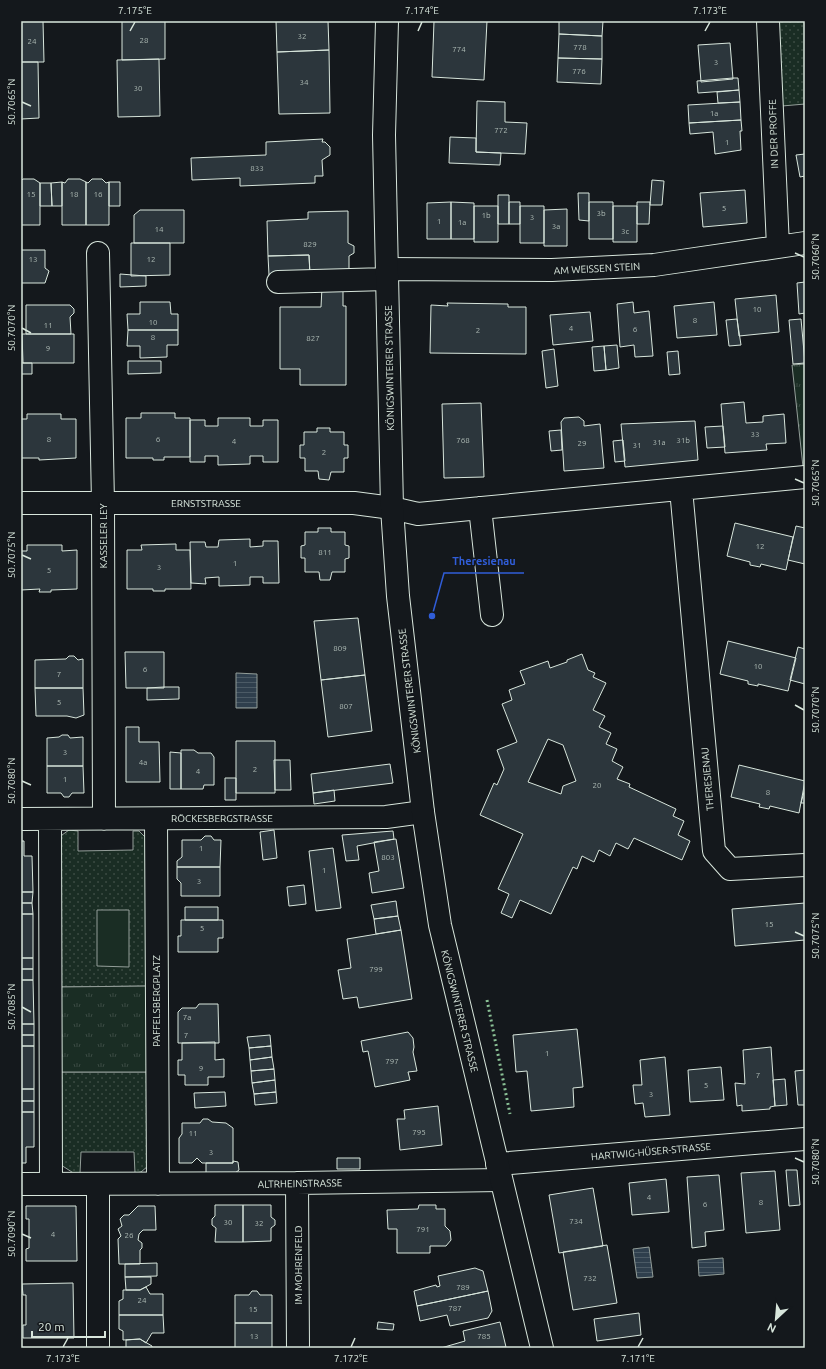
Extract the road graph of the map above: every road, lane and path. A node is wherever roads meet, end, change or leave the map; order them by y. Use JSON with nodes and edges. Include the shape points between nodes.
{"nodes":[{"id":1,"x":387,"y":21,"type":"edge"},
{"id":2,"x":768,"y":21,"type":"edge"},
{"id":3,"x":805,"y":243,"type":"edge"},
{"id":4,"x":778,"y":247,"type":"junction"},
{"id":5,"x":98,"y":253,"type":"dead end"},
{"id":6,"x":387,"y":274,"type":"junction"},
{"id":7,"x":278,"y":282,"type":"dead end"},
{"id":8,"x":805,"y":477,"type":"edge"},
{"id":9,"x":681,"y":489,"type":"junction"},
{"id":10,"x":21,"y":503,"type":"edge"},
{"id":11,"x":103,"y":503,"type":"junction"},
{"id":12,"x":392,"y":508,"type":"junction"},
{"id":13,"x":480,"y":508,"type":"junction"},
{"id":14,"x":492,"y":615,"type":"dead end"},
{"id":15,"x":423,"y":812,"type":"junction"},
{"id":16,"x":104,"y":818,"type":"junction"},
{"id":17,"x":21,"y":819,"type":"edge"},
{"id":18,"x":50,"y":819,"type":"junction"},
{"id":19,"x":156,"y":819,"type":"junction"},
{"id":20,"x":805,"y":865,"type":"edge"},
{"id":21,"x":805,"y":1139,"type":"edge"},
{"id":22,"x":499,"y":1172,"type":"junction"},
{"id":23,"x":52,"y":1183,"type":"junction"},
{"id":24,"x":297,"y":1183,"type":"junction"},
{"id":25,"x":21,"y":1184,"type":"edge"},
{"id":26,"x":98,"y":1184,"type":"junction"},
{"id":27,"x":158,"y":1184,"type":"junction"},
{"id":28,"x":98,"y":1348,"type":"edge"},
{"id":29,"x":298,"y":1348,"type":"edge"},
{"id":30,"x":542,"y":1348,"type":"edge"}],
"edges":[{"from":1,"to":6,"type":"street","name":"KÖNIGSWINTERER STRASSE","via":[[384,135]]},
{"from":2,"to":4,"type":"street","name":"IN DER PROFFE"},
{"from":3,"to":4,"type":"street","name":"AM WEISSEN STEIN"},
{"from":4,"to":6,"type":"street","name":"AM WEISSEN STEIN","via":[[654,265]]},
{"from":5,"to":11,"type":"street","name":"KASSELER LEY"},
{"from":6,"to":7,"type":"street","name":"AM WEISSEN STEIN"},
{"from":6,"to":12,"type":"street","name":"KÖNIGSWINTERER STRASSE"},
{"from":8,"to":9,"type":"street"},
{"from":9,"to":13,"type":"street"},
{"from":9,"to":20,"type":"street","name":"THERESIENAU","via":[[714,851],[730,869]]},
{"from":10,"to":11,"type":"street","name":"ERNSTSTRASSE"},
{"from":11,"to":12,"type":"street","name":"ERNSTSTRASSE","via":[[354,503]]},
{"from":11,"to":16,"type":"street","name":"KASSELER LEY"},
{"from":12,"to":13,"type":"street","via":[[418,514]]},
{"from":12,"to":15,"type":"street","name":"KÖNIGSWINTERER STRASSE","via":[[398,596]]},
{"from":13,"to":14,"type":"street"},
{"from":15,"to":19,"type":"street","name":"RÖCKESBERGSTRASSE","via":[[386,817]]},
{"from":15,"to":22,"type":"street","name":"KÖNIGSWINTERER STRASSE","via":[[440,925]]},
{"from":16,"to":18,"type":"street","name":"RÖCKESBERGSTRASSE"},
{"from":16,"to":19,"type":"street","name":"RÖCKESBERGSTRASSE"},
{"from":17,"to":18,"type":"street","name":"RÖCKESBERGSTRASSE"},
{"from":18,"to":23,"type":"street"},
{"from":19,"to":27,"type":"street","name":"PAFFELSBERGPLATZ"},
{"from":21,"to":22,"type":"street","name":"HARTWIG-HÜSER-STRASSE"},
{"from":22,"to":24,"type":"street","name":"ALTRHEINSTRASSE"},
{"from":22,"to":30,"type":"street","name":"KÖNIGSWINTERER STRASSE"},
{"from":23,"to":25,"type":"street","name":"ALTRHEINSTRASSE"},
{"from":23,"to":26,"type":"street","name":"ALTRHEINSTRASSE"},
{"from":24,"to":27,"type":"street","name":"ALTRHEINSTRASSE"},
{"from":24,"to":29,"type":"street","name":"IM MOHRENFELD"},
{"from":26,"to":27,"type":"street","name":"ALTRHEINSTRASSE"},
{"from":26,"to":28,"type":"street"}]}
